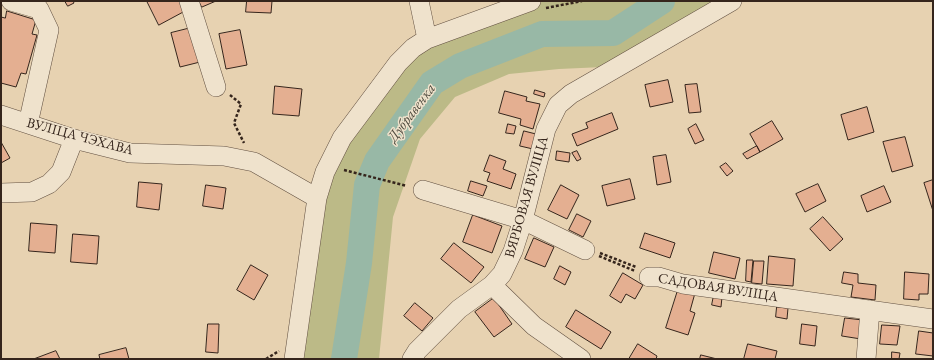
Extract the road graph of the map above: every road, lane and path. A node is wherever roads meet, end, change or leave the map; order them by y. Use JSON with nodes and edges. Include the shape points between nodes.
{"nodes":[{"id":1,"x":11,"y":1,"type":"edge"},
{"id":2,"x":189,"y":1,"type":"edge"},
{"id":3,"x":419,"y":1,"type":"edge"},
{"id":4,"x":582,"y":1,"type":"edge"},
{"id":5,"x":732,"y":1,"type":"edge"},
{"id":6,"x":537,"y":5,"type":"edge"},
{"id":7,"x":427,"y":39,"type":"junction"},
{"id":8,"x":216,"y":87,"type":"joint"},
{"id":9,"x":1,"y":115,"type":"edge"},
{"id":10,"x":28,"y":124,"type":"junction"},
{"id":11,"x":74,"y":139,"type":"junction"},
{"id":12,"x":254,"y":162,"type":"junction"},
{"id":13,"x":346,"y":163,"type":"dead end"},
{"id":14,"x":342,"y":170,"type":"dead end"},
{"id":15,"x":358,"y":174,"type":"dead end"},
{"id":16,"x":388,"y":182,"type":"dead end"},
{"id":17,"x":423,"y":190,"type":"dead end"},
{"id":18,"x":1,"y":193,"type":"edge"},
{"id":19,"x":317,"y":198,"type":"junction"},
{"id":20,"x":523,"y":220,"type":"junction"},
{"id":21,"x":581,"y":249,"type":"junction"},
{"id":22,"x":654,"y":277,"type":"junction"},
{"id":23,"x":492,"y":285,"type":"junction"},
{"id":24,"x":870,"y":310,"type":"junction"},
{"id":25,"x":933,"y":319,"type":"edge"},
{"id":26,"x":294,"y":359,"type":"edge"},
{"id":27,"x":412,"y":359,"type":"edge"},
{"id":28,"x":581,"y":359,"type":"edge"},
{"id":29,"x":866,"y":359,"type":"edge"}],
"edges":[{"from":1,"to":10,"type":"street","via":[[39,10],[49,30]]},
{"from":2,"to":8,"type":"street"},
{"from":3,"to":7,"type":"street"},
{"from":4,"to":6,"type":"path"},
{"from":5,"to":20,"type":"street","name":"ВЯРБОВАЯ ВУЛІЦА","via":[[571,94],[558,105],[546,129]]},
{"from":6,"to":7,"type":"street"},
{"from":7,"to":19,"type":"street","via":[[398,63],[342,138],[325,172]]},
{"from":8,"to":12,"type":"path","via":[[226,91],[241,104],[234,123]]},
{"from":9,"to":10,"type":"street","name":"ВУЛІЦА ЧЭХАВА"},
{"from":10,"to":11,"type":"street","name":"ВУЛІЦА ЧЭХАВА"},
{"from":11,"to":12,"type":"street","name":"ВУЛІЦА ЧЭХАВА","via":[[130,153],[224,156]]},
{"from":11,"to":18,"type":"street","via":[[61,172],[49,184],[32,192]]},
{"from":12,"to":19,"type":"street","name":"ВУЛІЦА ЧЭХАВА"},
{"from":13,"to":14,"type":"path"},
{"from":15,"to":16,"type":"path"},
{"from":17,"to":20,"type":"street"},
{"from":19,"to":26,"type":"street"},
{"from":20,"to":21,"type":"street"},
{"from":20,"to":23,"type":"street","name":"ВЯРБОВАЯ ВУЛІЦА","via":[[513,251],[502,274]]},
{"from":21,"to":22,"type":"path","name":"САДОВАЯ ВУЛІЦА"},
{"from":21,"to":22,"type":"path","via":[[587,247]]},
{"from":22,"to":24,"type":"street","name":"САДОВАЯ ВУЛІЦА","via":[[684,284]]},
{"from":23,"to":27,"type":"street","name":"ВЯРБОВАЯ ВУЛІЦА","via":[[459,309]]},
{"from":23,"to":28,"type":"street","via":[[534,326]]},
{"from":24,"to":25,"type":"street","name":"САДОВАЯ ВУЛІЦА"},
{"from":24,"to":29,"type":"street"}]}
